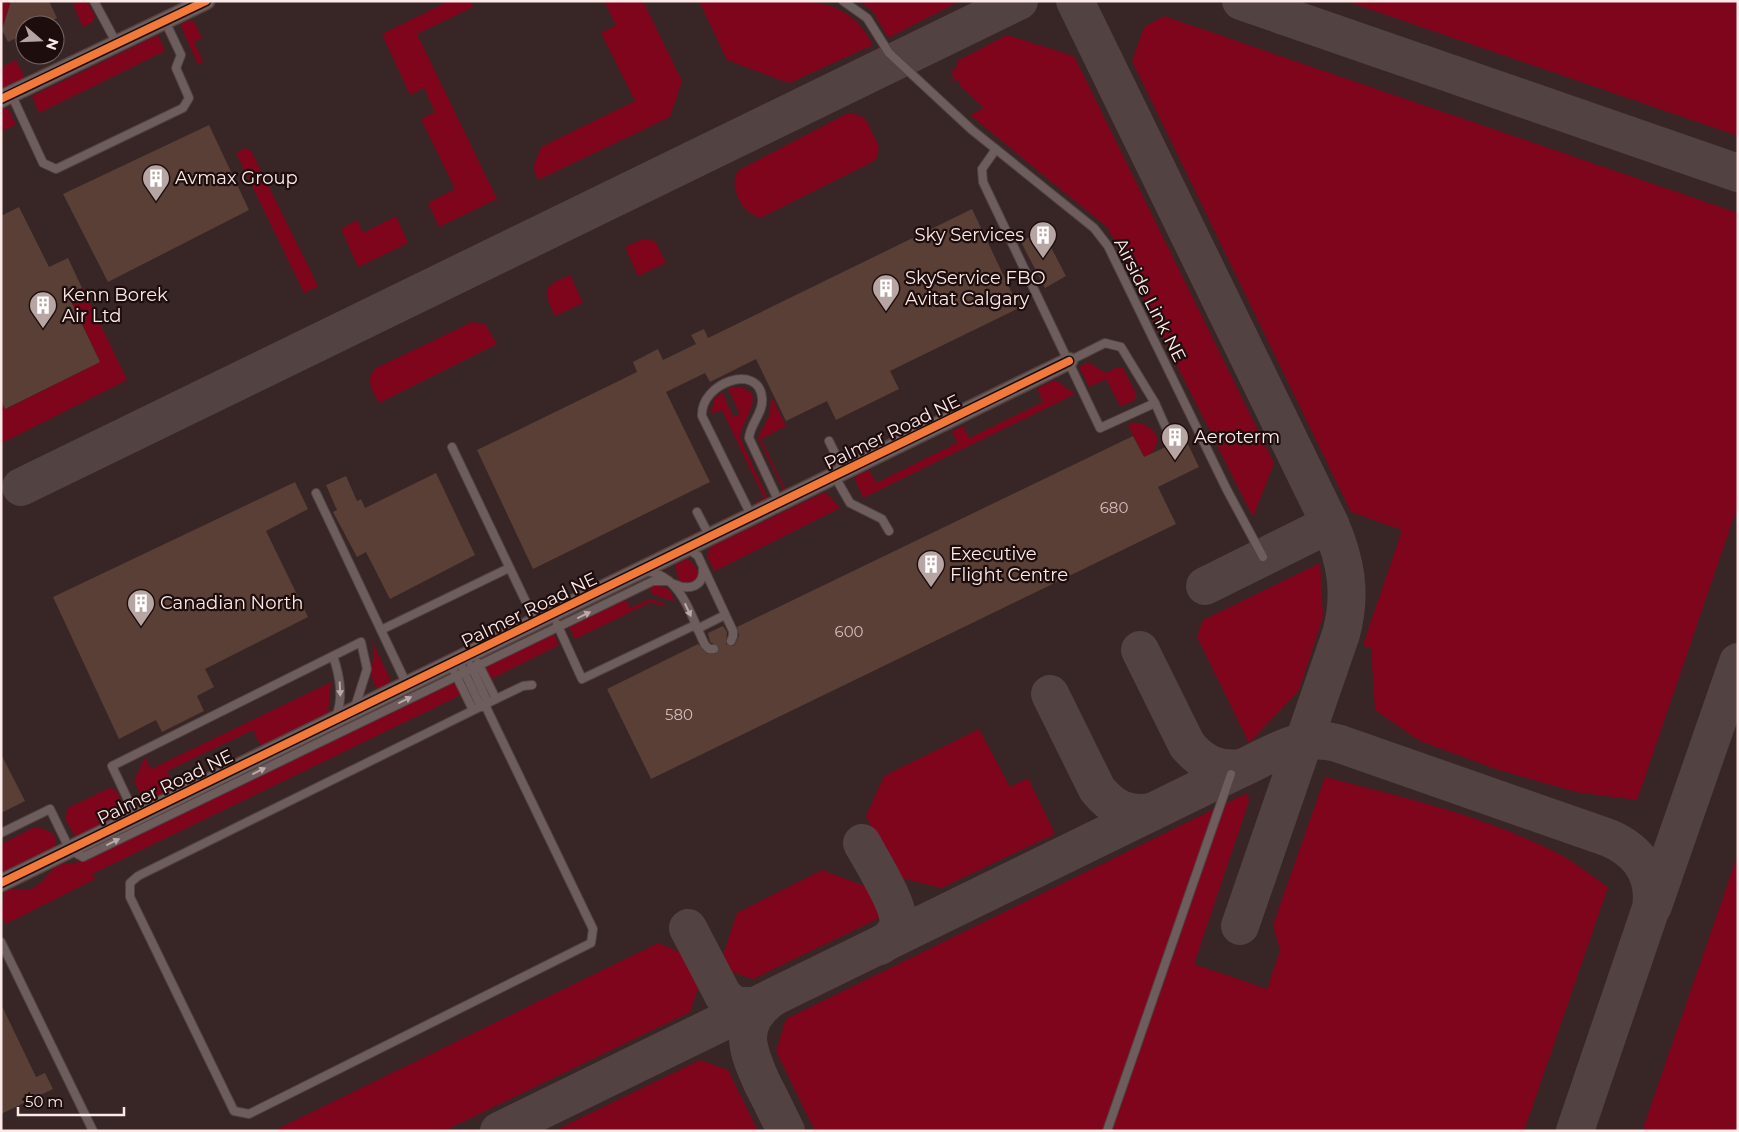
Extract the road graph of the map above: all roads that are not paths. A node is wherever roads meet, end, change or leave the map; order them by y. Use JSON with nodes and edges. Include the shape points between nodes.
{"nodes":[{"id":1,"x":94,"y":1,"type":"edge"},
{"id":2,"x":206,"y":1,"type":"edge"},
{"id":3,"x":843,"y":1,"type":"edge"},
{"id":4,"x":165,"y":21,"type":"junction"},
{"id":5,"x":117,"y":44,"type":"junction"},
{"id":6,"x":6,"y":97,"type":"edge"},
{"id":7,"x":996,"y":149,"type":"junction"},
{"id":8,"x":1068,"y":361,"type":"junction"},
{"id":9,"x":1155,"y":403,"type":"junction"},
{"id":10,"x":1170,"y":437,"type":"dead end"},
{"id":11,"x":829,"y":441,"type":"dead end"},
{"id":12,"x":452,"y":447,"type":"dead end"},
{"id":13,"x":839,"y":475,"type":"junction"},
{"id":14,"x":316,"y":492,"type":"dead end"},
{"id":15,"x":780,"y":504,"type":"junction"},
{"id":16,"x":697,"y":512,"type":"dead end"},
{"id":17,"x":752,"y":517,"type":"junction"},
{"id":18,"x":889,"y":531,"type":"dead end"},
{"id":19,"x":710,"y":538,"type":"junction"},
{"id":20,"x":682,"y":551,"type":"junction"},
{"id":21,"x":1263,"y":557,"type":"dead end"},
{"id":22,"x":703,"y":567,"type":"junction"},
{"id":23,"x":509,"y":568,"type":"junction"},
{"id":24,"x":641,"y":571,"type":"junction"},
{"id":25,"x":670,"y":582,"type":"junction"},
{"id":26,"x":725,"y":615,"type":"junction"},
{"id":27,"x":555,"y":621,"type":"junction"},
{"id":28,"x":536,"y":623,"type":"junction"},
{"id":29,"x":696,"y":627,"type":"junction"},
{"id":30,"x":381,"y":630,"type":"junction"},
{"id":31,"x":730,"y":641,"type":"dead end"},
{"id":32,"x":714,"y":649,"type":"dead end"},
{"id":33,"x":333,"y":656,"type":"junction"},
{"id":34,"x":465,"y":665,"type":"junction"},
{"id":35,"x":407,"y":685,"type":"junction"},
{"id":36,"x":532,"y":686,"type":"dead end"},
{"id":37,"x":496,"y":699,"type":"junction"},
{"id":38,"x":482,"y":706,"type":"junction"},
{"id":39,"x":353,"y":712,"type":"junction"},
{"id":40,"x":334,"y":721,"type":"junction"},
{"id":41,"x":1231,"y":774,"type":"dead end"},
{"id":42,"x":229,"y":779,"type":"junction"},
{"id":43,"x":136,"y":817,"type":"junction"},
{"id":44,"x":1,"y":833,"type":"edge"},
{"id":45,"x":70,"y":850,"type":"junction"},
{"id":46,"x":1,"y":883,"type":"edge"},
{"id":47,"x":1,"y":942,"type":"edge"},
{"id":48,"x":93,"y":1131,"type":"edge"},
{"id":49,"x":1107,"y":1131,"type":"edge"}],
"edges":[{"from":1,"to":5,"type":"lane"},
{"from":2,"to":4,"type":"street"},
{"from":3,"to":7,"type":"lane","name":"Airside Link NE","via":[[867,18],[889,53]]},
{"from":4,"to":5,"type":"street"},
{"from":4,"to":6,"type":"lane","via":[[181,55],[176,68],[189,98],[184,108],[56,169],[43,163]]},
{"from":5,"to":6,"type":"street"},
{"from":7,"to":8,"type":"lane","via":[[982,169],[983,182]]},
{"from":7,"to":21,"type":"lane","name":"Airside Link NE","via":[[1083,217],[1108,246]]},
{"from":8,"to":9,"type":"lane","via":[[1105,343],[1116,345],[1124,351]]},
{"from":8,"to":9,"type":"lane","via":[[1100,428]]},
{"from":8,"to":13,"type":"street","name":"Palmer Road NE"},
{"from":9,"to":10,"type":"lane"},
{"from":11,"to":13,"type":"lane"},
{"from":12,"to":23,"type":"lane"},
{"from":13,"to":15,"type":"street","name":"Palmer Road NE"},
{"from":13,"to":18,"type":"lane","via":[[850,503],[882,519]]},
{"from":14,"to":30,"type":"lane"},
{"from":15,"to":17,"type":"street","name":"Palmer Road NE"},
{"from":15,"to":17,"type":"lane","via":[[749,438],[762,403],[762,394],[752,382],[734,380],[710,393],[703,404],[702,416]]},
{"from":16,"to":19,"type":"lane"},
{"from":17,"to":19,"type":"street","name":"Palmer Road NE"},
{"from":19,"to":20,"type":"street","name":"Palmer Road NE"},
{"from":20,"to":22,"type":"lane","via":[[695,553]]},
{"from":20,"to":24,"type":"street","name":"Palmer Road NE"},
{"from":22,"to":25,"type":"lane","via":[[702,579],[696,586],[683,588]]},
{"from":22,"to":26,"type":"lane"},
{"from":23,"to":28,"type":"lane"},
{"from":23,"to":30,"type":"lane"},
{"from":24,"to":25,"type":"lane","via":[[657,573]]},
{"from":24,"to":27,"type":"street","name":"Palmer Road NE"},
{"from":27,"to":25,"type":"lane","one_way":true,"via":[[653,580]]},
{"from":25,"to":29,"type":"lane","one_way":true,"via":[[678,589]]},
{"from":26,"to":29,"type":"lane"},
{"from":26,"to":31,"type":"lane","via":[[734,634]]},
{"from":27,"to":28,"type":"street","name":"Palmer Road NE"},
{"from":27,"to":29,"type":"lane","via":[[582,679]]},
{"from":27,"to":34,"type":"lane"},
{"from":28,"to":34,"type":"street","name":"Palmer Road NE"},
{"from":29,"to":32,"type":"lane","via":[[706,647]]},
{"from":30,"to":35,"type":"lane"},
{"from":33,"to":39,"type":"lane","via":[[361,642],[367,669]]},
{"from":33,"to":40,"type":"lane","one_way":true,"via":[[341,690]]},
{"from":33,"to":43,"type":"lane","via":[[112,766]]},
{"from":34,"to":35,"type":"street","name":"Palmer Road NE"},
{"from":34,"to":37,"type":"lane"},
{"from":34,"to":38,"type":"lane"},
{"from":34,"to":38,"type":"lane"},
{"from":42,"to":34,"type":"lane","one_way":true},
{"from":35,"to":39,"type":"street","name":"Palmer Road NE"},
{"from":36,"to":37,"type":"lane","via":[[523,686]]},
{"from":37,"to":38,"type":"lane"},
{"from":38,"to":38,"type":"lane","via":[[593,929],[591,943],[248,1114],[238,1114],[231,1107],[130,898],[130,883],[138,876]]},
{"from":39,"to":40,"type":"street","name":"Palmer Road NE"},
{"from":40,"to":42,"type":"street","name":"Palmer Road NE"},
{"from":41,"to":49,"type":"lane"},
{"from":42,"to":43,"type":"street","name":"Palmer Road NE"},
{"from":45,"to":42,"type":"lane","one_way":true,"via":[[82,857]]},
{"from":43,"to":45,"type":"street","name":"Palmer Road NE"},
{"from":44,"to":45,"type":"lane","via":[[50,809]]},
{"from":45,"to":46,"type":"street","name":"Palmer Road NE"},
{"from":47,"to":48,"type":"lane"}]}
